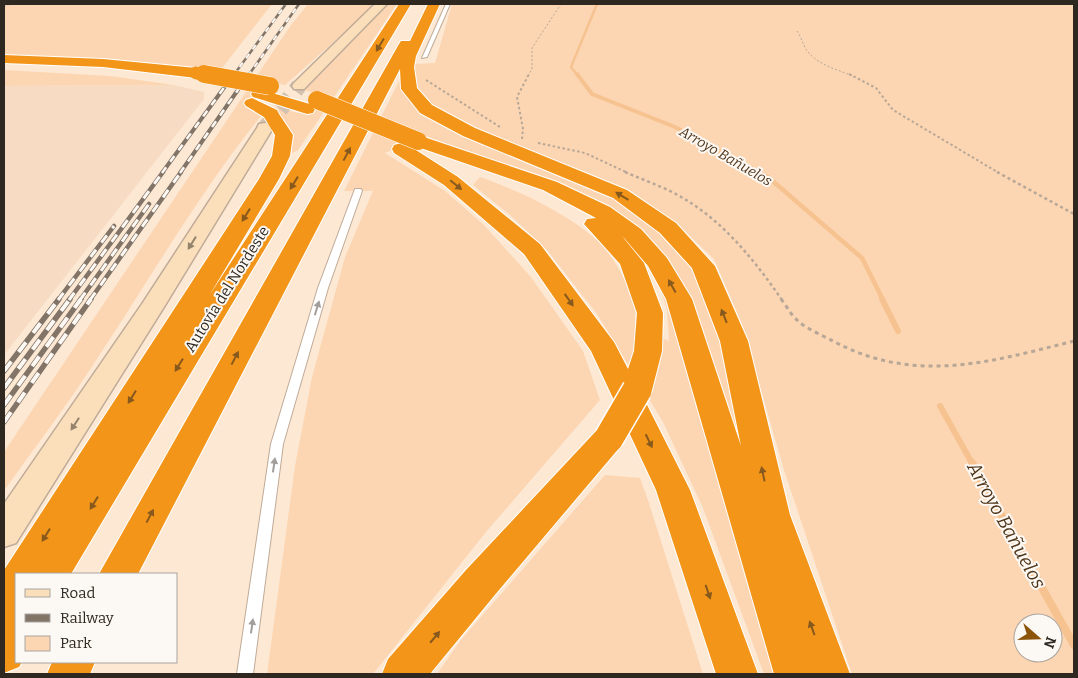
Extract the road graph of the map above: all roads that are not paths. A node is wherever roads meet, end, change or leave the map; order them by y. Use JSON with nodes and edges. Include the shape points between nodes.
{"nodes":[{"id":1,"x":381,"y":4,"type":"edge"},
{"id":2,"x":405,"y":4,"type":"edge"},
{"id":3,"x":428,"y":4,"type":"edge"},
{"id":4,"x":434,"y":4,"type":"edge"},
{"id":5,"x":448,"y":4,"type":"edge"},
{"id":6,"x":424,"y":57,"type":"road end"},
{"id":7,"x":4,"y":59,"type":"edge"},
{"id":8,"x":4,"y":66,"type":"edge"},
{"id":9,"x":188,"y":78,"type":"junction"},
{"id":10,"x":299,"y":86,"type":"tunnel mouth"},
{"id":11,"x":260,"y":94,"type":"junction"},
{"id":12,"x":265,"y":128,"type":"tunnel mouth"},
{"id":13,"x":409,"y":145,"type":"junction"},
{"id":14,"x":358,"y":191,"type":"dead end"},
{"id":15,"x":4,"y":532,"type":"edge"},
{"id":16,"x":23,"y":573,"type":"edge"},
{"id":17,"x":51,"y":573,"type":"edge"},
{"id":18,"x":119,"y":573,"type":"edge"},
{"id":19,"x":15,"y":586,"type":"edge"},
{"id":20,"x":4,"y":604,"type":"edge"},
{"id":21,"x":15,"y":633,"type":"edge"},
{"id":22,"x":4,"y":652,"type":"edge"},
{"id":23,"x":245,"y":674,"type":"edge"},
{"id":24,"x":403,"y":674,"type":"edge"},
{"id":25,"x":737,"y":674,"type":"edge"},
{"id":26,"x":795,"y":674,"type":"edge"},
{"id":27,"x":828,"y":674,"type":"edge"}],
"edges":[{"from":1,"to":10,"type":"street"},
{"from":2,"to":17,"type":"highway","name":"Autovía del Nordeste","one_way":true},
{"from":18,"to":3,"type":"highway","one_way":true},
{"from":27,"to":4,"type":"highway","one_way":true,"via":[[772,515],[734,341],[703,266],[668,228],[620,194],[515,138],[469,132],[426,109],[409,89],[407,67]]},
{"from":5,"to":6,"type":"lane"},
{"from":7,"to":9,"type":"highway","via":[[103,63]]},
{"from":8,"to":9,"type":"highway"},
{"from":9,"to":11,"type":"highway","bridge":true},
{"from":9,"to":11,"type":"highway","via":[[226,92]]},
{"from":11,"to":13,"type":"highway","via":[[312,104],[356,127]]},
{"from":11,"to":16,"type":"highway","one_way":true,"via":[[284,135],[281,156]]},
{"from":12,"to":15,"type":"street","one_way":true},
{"from":24,"to":13,"type":"highway","one_way":true,"bridge":true,"via":[[609,438],[637,390],[648,351],[650,313],[632,263],[588,218],[539,192]]},
{"from":13,"to":25,"type":"highway","one_way":true,"via":[[532,249],[604,349],[673,490]]},
{"from":26,"to":13,"type":"highway","one_way":true,"via":[[679,299],[659,263],[633,234],[550,186]]},
{"from":23,"to":14,"type":"lane","one_way":true,"via":[[277,444],[323,288]]},
{"from":19,"to":20,"type":"highway"},
{"from":21,"to":22,"type":"highway"}]}
